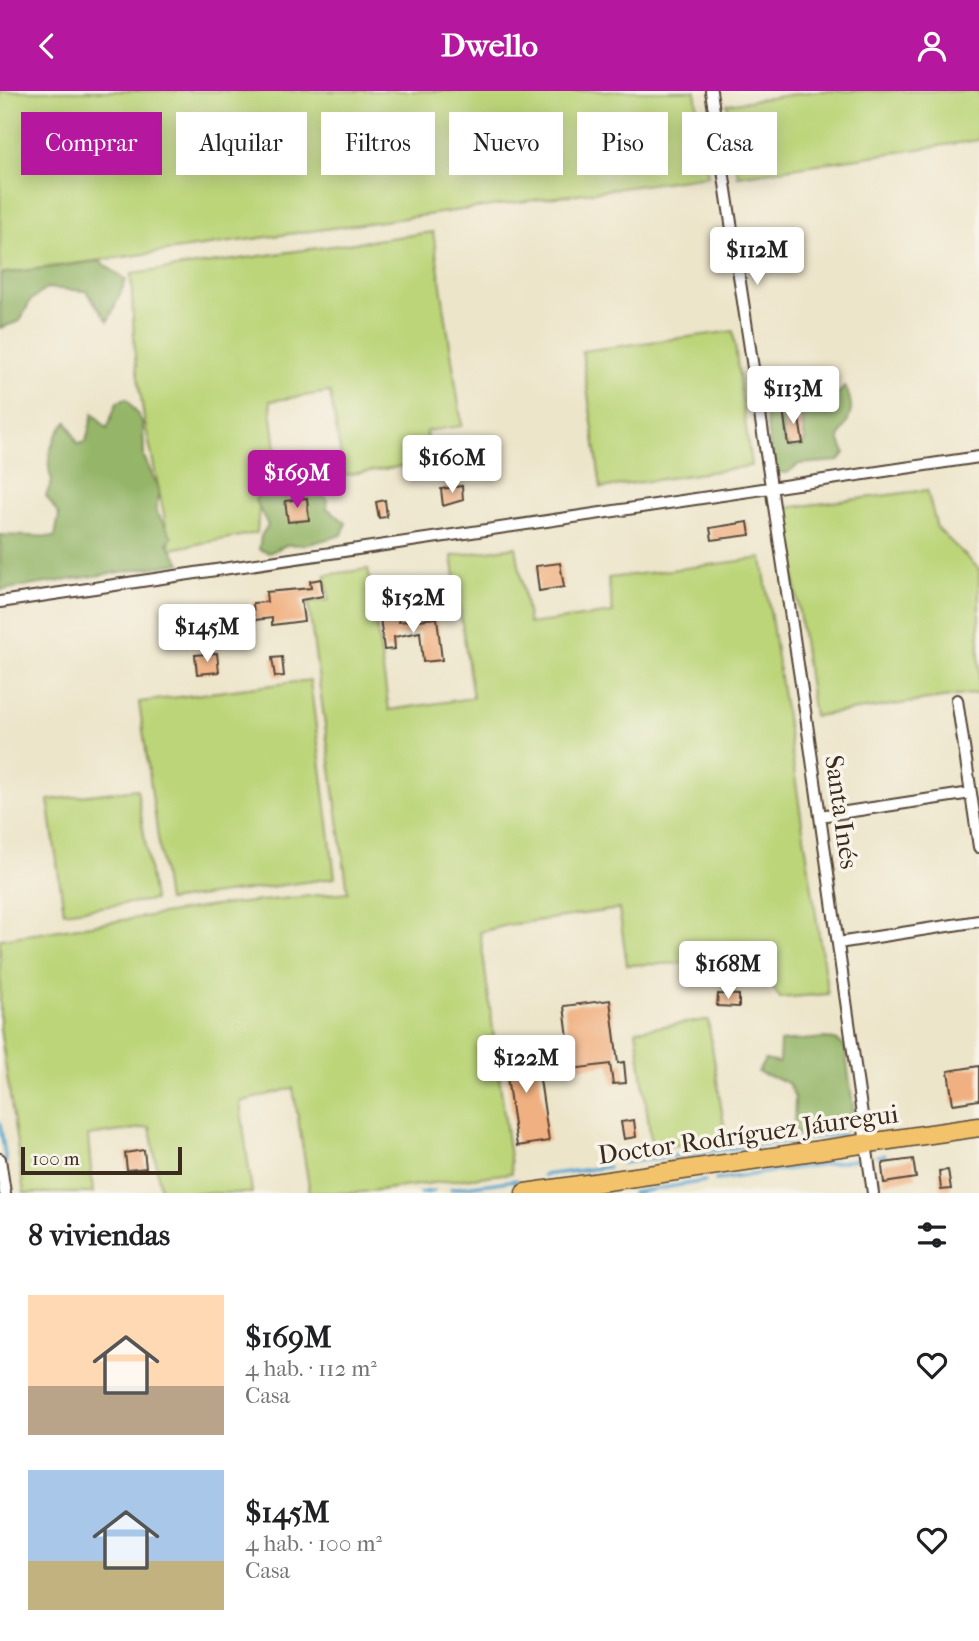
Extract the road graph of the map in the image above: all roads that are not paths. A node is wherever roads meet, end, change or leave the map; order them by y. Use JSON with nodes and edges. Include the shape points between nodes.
{"nodes":[{"id":1,"x":711,"y":91,"type":"edge"},
{"id":2,"x":979,"y":457,"type":"edge"},
{"id":3,"x":771,"y":488,"type":"junction"},
{"id":4,"x":0,"y":602,"type":"edge"},
{"id":5,"x":957,"y":700,"type":"dead end"},
{"id":6,"x":971,"y":793,"type":"junction"},
{"id":7,"x":820,"y":815,"type":"junction"},
{"id":8,"x":979,"y":847,"type":"edge"},
{"id":9,"x":979,"y":921,"type":"edge"},
{"id":10,"x":838,"y":943,"type":"junction"},
{"id":11,"x":979,"y":1127,"type":"edge"},
{"id":12,"x":866,"y":1143,"type":"junction"},
{"id":13,"x":0,"y":1159,"type":"edge"},
{"id":14,"x":5,"y":1193,"type":"edge"},
{"id":15,"x":525,"y":1193,"type":"edge"},
{"id":16,"x":873,"y":1193,"type":"edge"}],
"edges":[{"from":1,"to":3,"type":"street","name":"Santa Inés"},
{"from":2,"to":3,"type":"street"},
{"from":3,"to":4,"type":"street"},
{"from":3,"to":7,"type":"street","name":"Santa Inés"},
{"from":5,"to":6,"type":"street"},
{"from":6,"to":7,"type":"street"},
{"from":6,"to":8,"type":"street"},
{"from":7,"to":10,"type":"street","name":"Santa Inés"},
{"from":9,"to":10,"type":"street"},
{"from":10,"to":12,"type":"street","name":"Santa Inés"},
{"from":11,"to":12,"type":"main road","name":"Doctor Rodríguez Jáuregui"},
{"from":12,"to":15,"type":"main road","name":"Doctor Rodríguez Jáuregui"},
{"from":12,"to":16,"type":"street","name":"Santa Inés"},
{"from":13,"to":14,"type":"street"}]}
